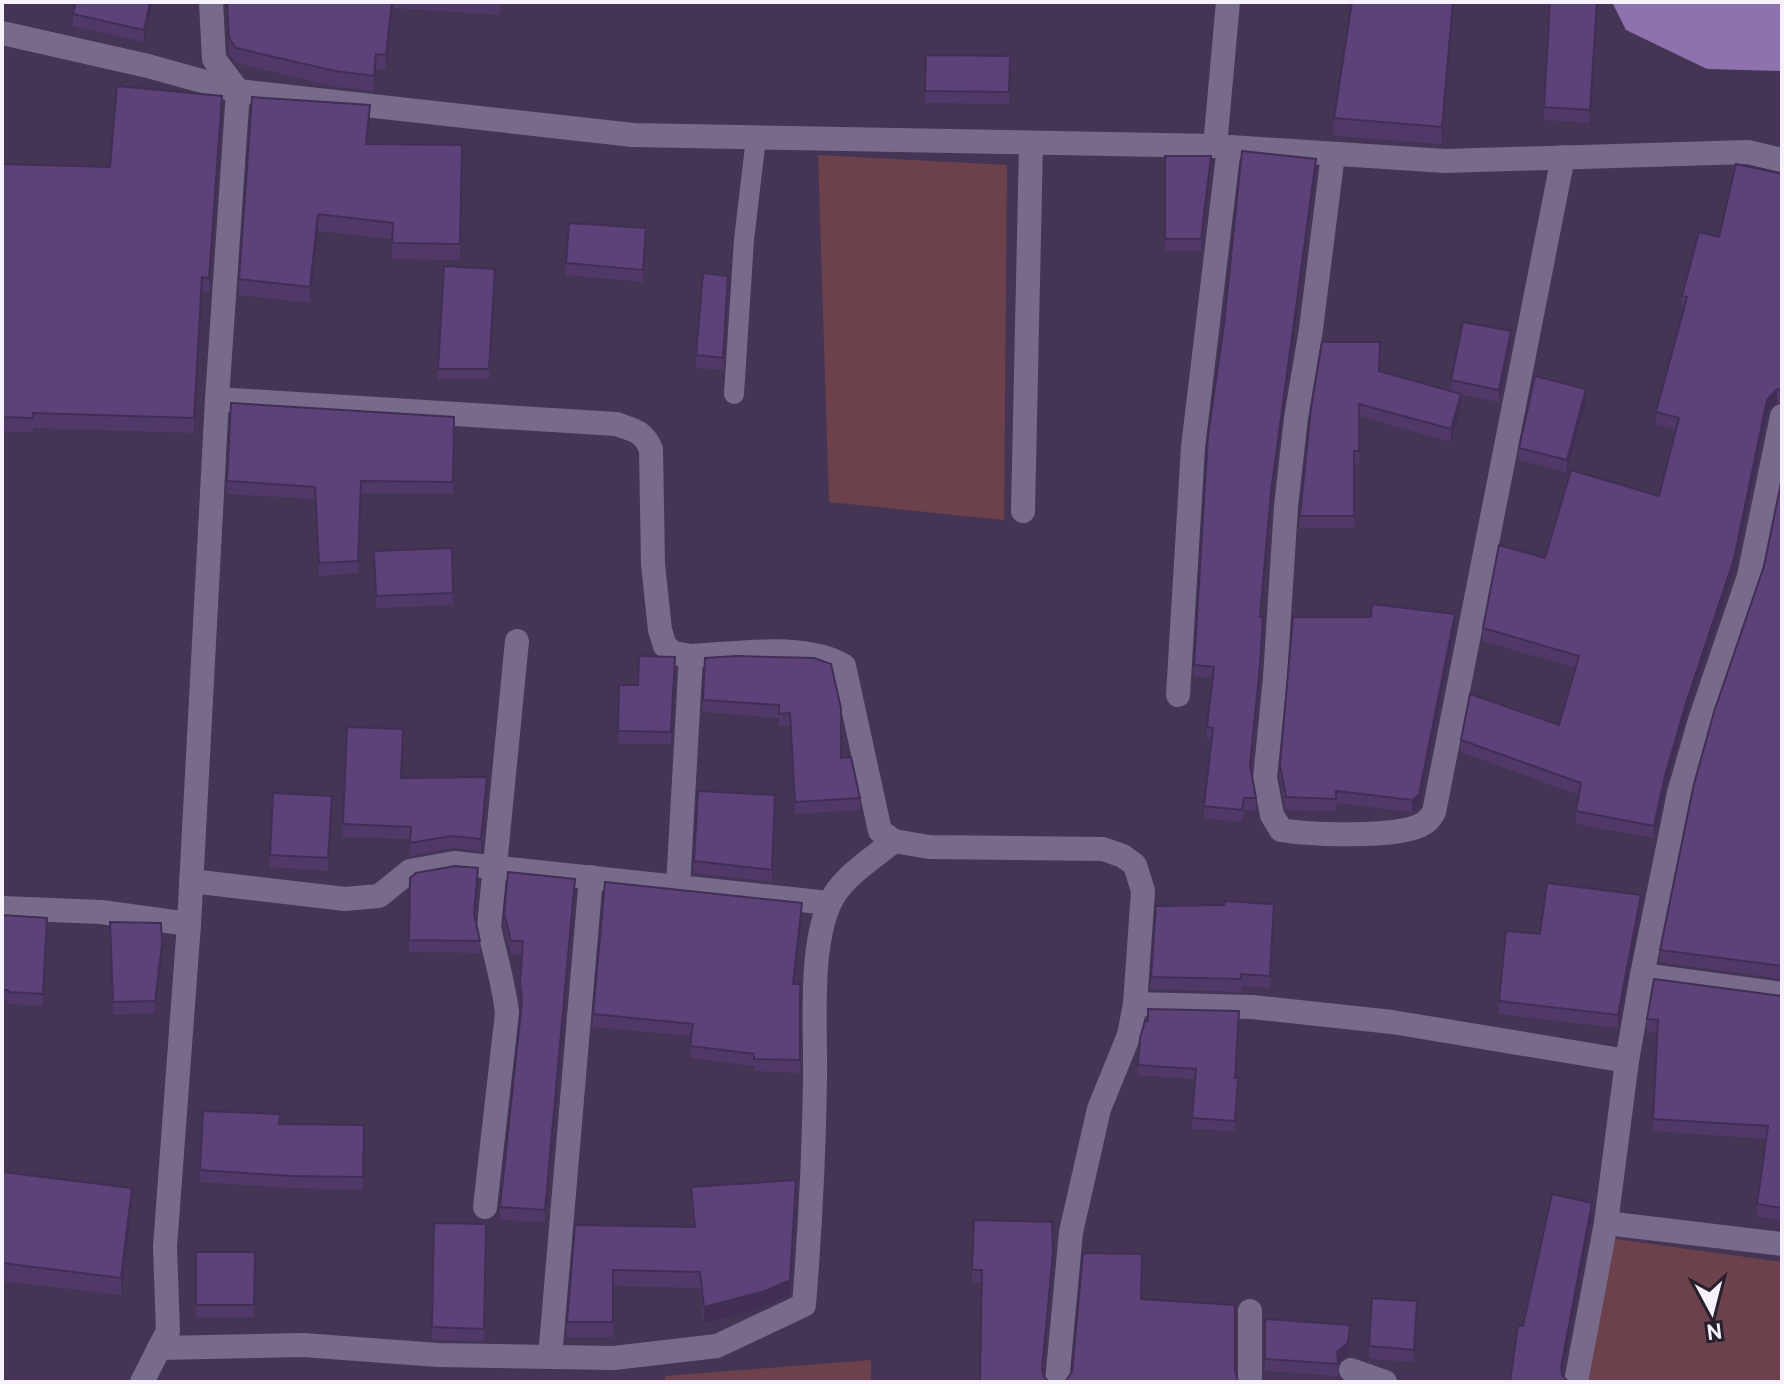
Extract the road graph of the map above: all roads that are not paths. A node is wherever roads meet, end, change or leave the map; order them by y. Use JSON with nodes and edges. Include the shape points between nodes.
{"nodes":[{"id":1,"x":211,"y":2,"type":"edge"},
{"id":2,"x":1228,"y":2,"type":"edge"},
{"id":3,"x":2,"y":33,"type":"edge"},
{"id":4,"x":238,"y":91,"type":"junction"},
{"id":5,"x":756,"y":138,"type":"junction"},
{"id":6,"x":1031,"y":143,"type":"junction"},
{"id":7,"x":1222,"y":147,"type":"junction"},
{"id":8,"x":1333,"y":154,"type":"junction"},
{"id":9,"x":1563,"y":157,"type":"junction"},
{"id":10,"x":1782,"y":160,"type":"edge"},
{"id":11,"x":734,"y":394,"type":"dead end"},
{"id":12,"x":217,"y":399,"type":"junction"},
{"id":13,"x":1782,"y":416,"type":"edge"},
{"id":14,"x":1023,"y":511,"type":"dead end"},
{"id":15,"x":517,"y":641,"type":"dead end"},
{"id":16,"x":691,"y":656,"type":"junction"},
{"id":17,"x":1178,"y":695,"type":"dead end"},
{"id":18,"x":894,"y":841,"type":"junction"},
{"id":19,"x":495,"y":867,"type":"junction"},
{"id":20,"x":591,"y":877,"type":"junction"},
{"id":21,"x":191,"y":881,"type":"junction"},
{"id":22,"x":678,"y":886,"type":"junction"},
{"id":23,"x":829,"y":903,"type":"junction"},
{"id":24,"x":2,"y":908,"type":"edge"},
{"id":25,"x":189,"y":924,"type":"junction"},
{"id":26,"x":1642,"y":975,"type":"junction"},
{"id":27,"x":1782,"y":994,"type":"edge"},
{"id":28,"x":1135,"y":1004,"type":"junction"},
{"id":29,"x":1627,"y":1061,"type":"junction"},
{"id":30,"x":485,"y":1207,"type":"dead end"},
{"id":31,"x":1606,"y":1223,"type":"junction"},
{"id":32,"x":1782,"y":1244,"type":"edge"},
{"id":33,"x":1250,"y":1311,"type":"dead end"},
{"id":34,"x":159,"y":1348,"type":"junction"},
{"id":35,"x":550,"y":1357,"type":"junction"},
{"id":36,"x":615,"y":1370,"type":"edge"},
{"id":37,"x":1351,"y":1370,"type":"dead end"},
{"id":38,"x":142,"y":1382,"type":"edge"},
{"id":39,"x":1057,"y":1382,"type":"edge"},
{"id":40,"x":1250,"y":1382,"type":"edge"},
{"id":41,"x":1385,"y":1382,"type":"edge"},
{"id":42,"x":1576,"y":1382,"type":"edge"}],
"edges":[{"from":1,"to":4,"type":"street","via":[[214,59]]},
{"from":2,"to":7,"type":"street"},
{"from":3,"to":4,"type":"street"},
{"from":4,"to":5,"type":"street","via":[[633,135]]},
{"from":4,"to":12,"type":"street"},
{"from":5,"to":6,"type":"street"},
{"from":5,"to":11,"type":"lane"},
{"from":6,"to":7,"type":"street"},
{"from":6,"to":14,"type":"street"},
{"from":7,"to":8,"type":"street"},
{"from":7,"to":17,"type":"street","via":[[1215,284],[1193,447]]},
{"from":8,"to":9,"type":"street","via":[[1445,161]]},
{"from":8,"to":9,"type":"street","via":[[1286,506],[1265,778],[1272,815],[1281,830],[1303,834],[1419,827],[1434,812]]},
{"from":9,"to":10,"type":"street","via":[[1748,152]]},
{"from":12,"to":16,"type":"street","via":[[616,424],[645,436],[651,449],[660,630],[665,646]]},
{"from":12,"to":21,"type":"street"},
{"from":13,"to":26,"type":"street","via":[[1749,576],[1679,793]]},
{"from":15,"to":19,"type":"street"},
{"from":16,"to":18,"type":"street","via":[[811,653],[844,666],[880,831]]},
{"from":16,"to":22,"type":"street"},
{"from":18,"to":23,"type":"street","via":[[844,883]]},
{"from":18,"to":28,"type":"street","via":[[929,847],[1103,849],[1123,856],[1135,865],[1143,891]]},
{"from":19,"to":20,"type":"street"},
{"from":19,"to":21,"type":"street","via":[[432,865],[410,871],[379,896],[366,899]]},
{"from":19,"to":30,"type":"street","via":[[489,927],[507,1013]]},
{"from":20,"to":22,"type":"street"},
{"from":20,"to":35,"type":"street"},
{"from":21,"to":25,"type":"street"},
{"from":22,"to":23,"type":"street"},
{"from":23,"to":36,"type":"street","via":[[815,982],[804,1305],[717,1346]]},
{"from":24,"to":25,"type":"street","via":[[101,912]]},
{"from":25,"to":34,"type":"street","via":[[165,1247],[168,1331]]},
{"from":26,"to":27,"type":"street"},
{"from":26,"to":29,"type":"street"},
{"from":28,"to":29,"type":"street","via":[[1252,1007],[1392,1022]]},
{"from":28,"to":39,"type":"street","via":[[1129,1035],[1099,1109],[1071,1232]]},
{"from":29,"to":31,"type":"street"},
{"from":31,"to":32,"type":"street"},
{"from":31,"to":42,"type":"street"},
{"from":33,"to":40,"type":"street"},
{"from":34,"to":35,"type":"street","via":[[303,1345]]},
{"from":34,"to":38,"type":"street"},
{"from":35,"to":36,"type":"street"},
{"from":37,"to":41,"type":"street"}]}
